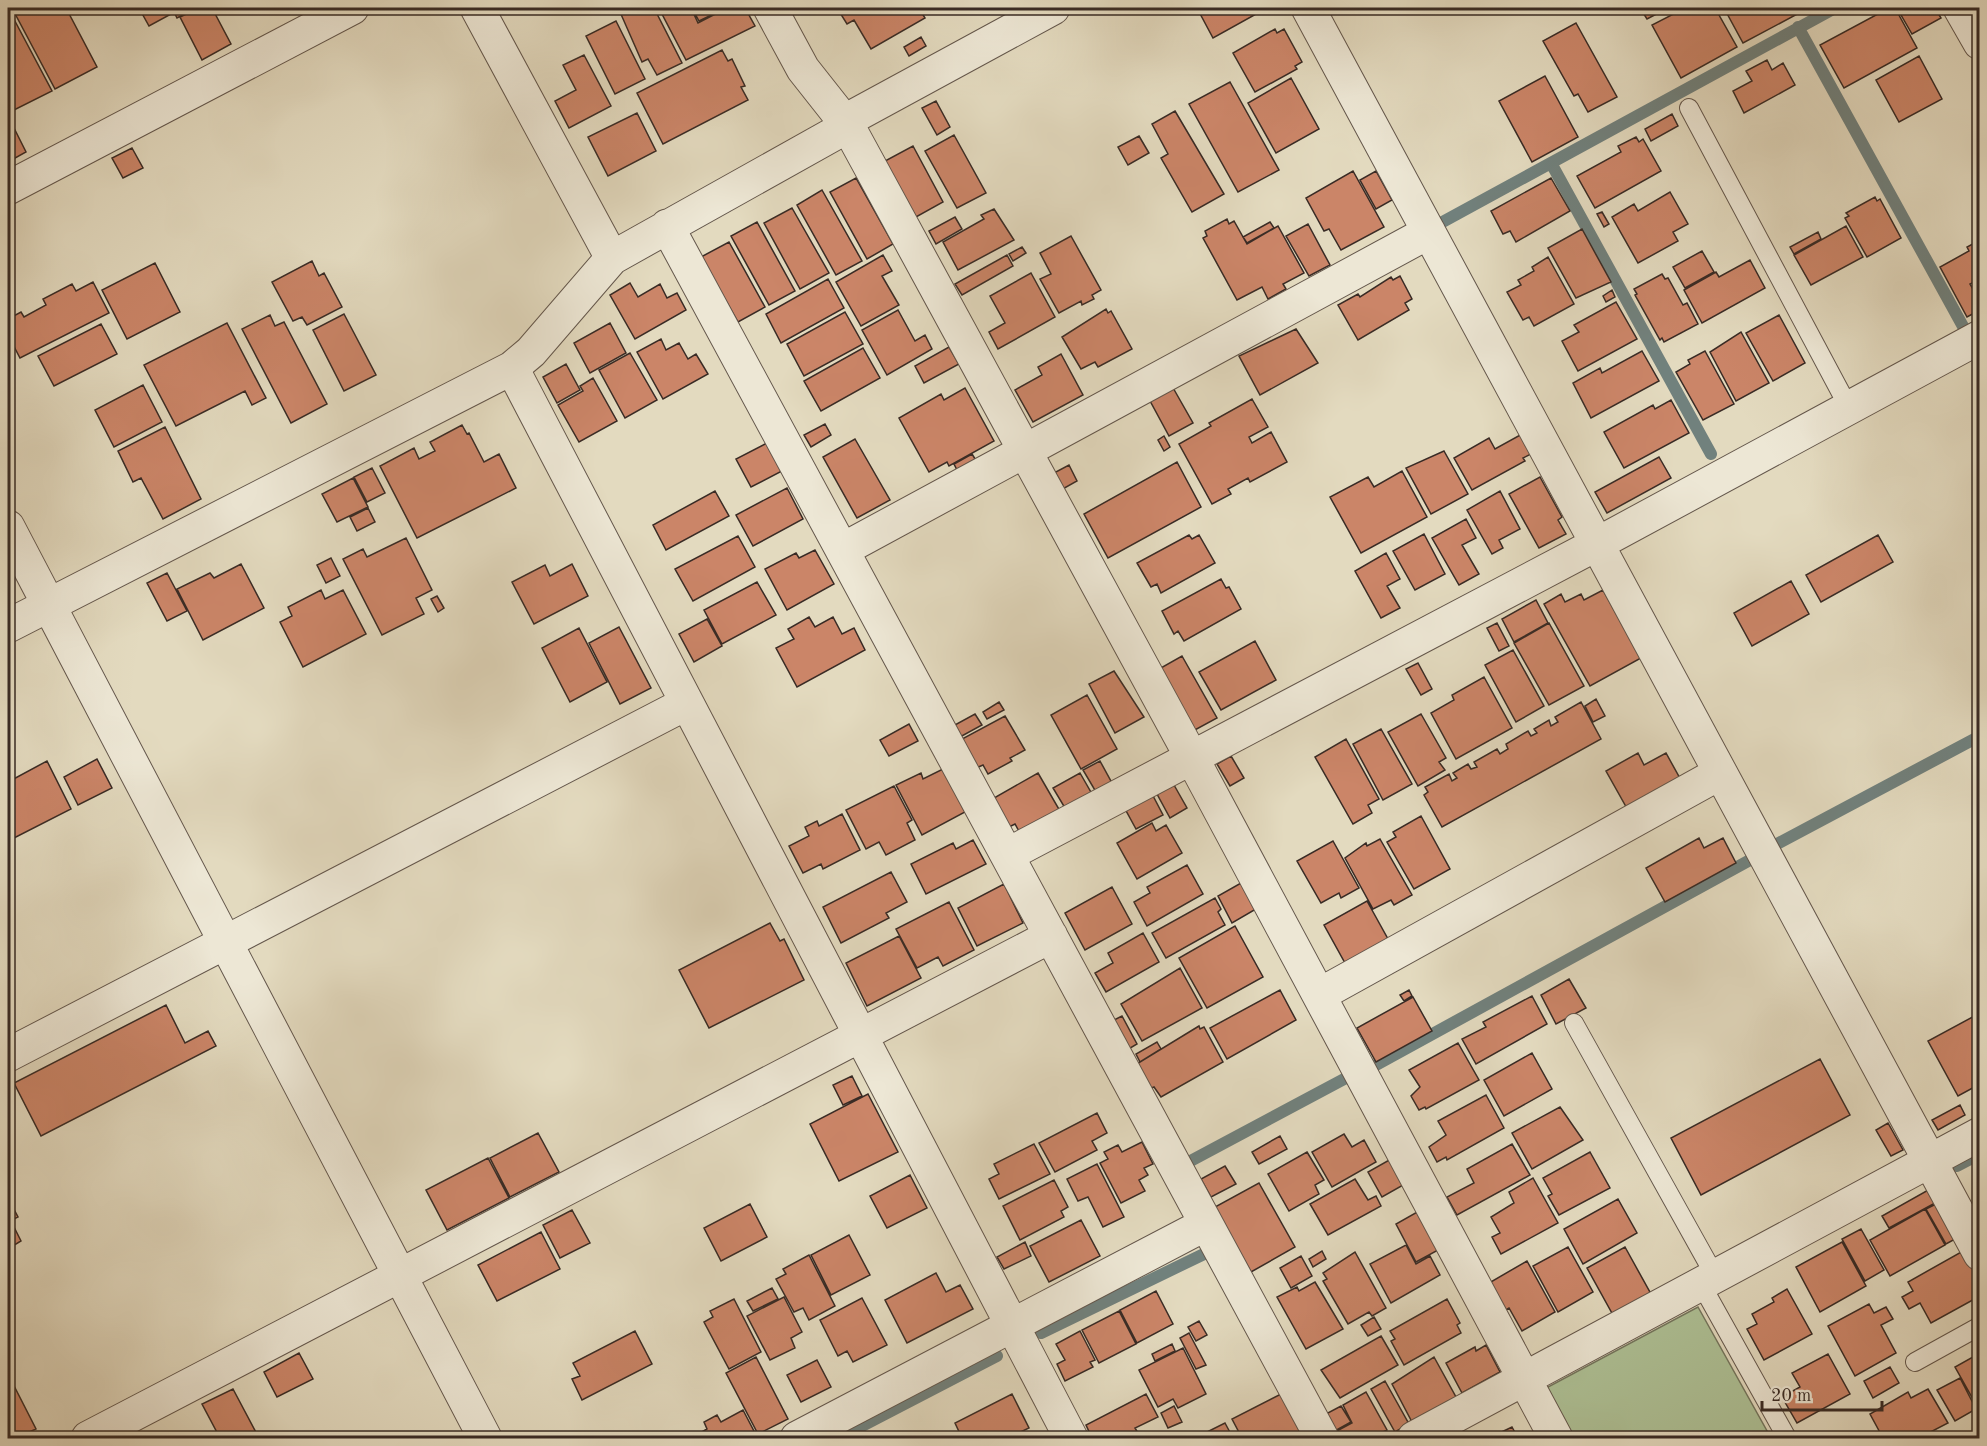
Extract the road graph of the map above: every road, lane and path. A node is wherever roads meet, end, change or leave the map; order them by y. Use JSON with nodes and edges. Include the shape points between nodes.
{"nodes":[{"id":1,"x":352,"y":8,"type":"edge"},
{"id":2,"x":477,"y":8,"type":"edge"},
{"id":3,"x":770,"y":8,"type":"edge"},
{"id":4,"x":1053,"y":8,"type":"edge"},
{"id":5,"x":1308,"y":8,"type":"edge"},
{"id":6,"x":1960,"y":8,"type":"edge"},
{"id":7,"x":1980,"y":43,"type":"edge"},
{"id":8,"x":1689,"y":108,"type":"dead end"},
{"id":9,"x":846,"y":124,"type":"junction"},
{"id":10,"x":8,"y":188,"type":"edge"},
{"id":11,"x":667,"y":226,"type":"junction"},
{"id":12,"x":1429,"y":232,"type":"junction"},
{"id":13,"x":612,"y":258,"type":"junction"},
{"id":14,"x":1980,"y":337,"type":"edge"},
{"id":15,"x":512,"y":368,"type":"junction"},
{"id":16,"x":1849,"y":408,"type":"junction"},
{"id":17,"x":1025,"y":451,"type":"junction"},
{"id":18,"x":8,"y":527,"type":"edge"},
{"id":19,"x":1597,"y":544,"type":"junction"},
{"id":20,"x":842,"y":550,"type":"junction"},
{"id":21,"x":48,"y":604,"type":"junction"},
{"id":22,"x":8,"y":626,"type":"edge"},
{"id":23,"x":687,"y":703,"type":"junction"},
{"id":24,"x":1192,"y":758,"type":"junction"},
{"id":25,"x":1720,"y":772,"type":"junction"},
{"id":26,"x":1007,"y":855,"type":"junction"},
{"id":27,"x":1051,"y":936,"type":"junction"},
{"id":28,"x":225,"y":942,"type":"junction"},
{"id":29,"x":1319,"y":995,"type":"junction"},
{"id":30,"x":1574,"y":1023,"type":"dead end"},
{"id":31,"x":859,"y":1037,"type":"junction"},
{"id":32,"x":8,"y":1056,"type":"edge"},
{"id":33,"x":1980,"y":1134,"type":"edge"},
{"id":34,"x":1929,"y":1161,"type":"junction"},
{"id":35,"x":1206,"y":1224,"type":"junction"},
{"id":36,"x":1980,"y":1254,"type":"edge"},
{"id":37,"x":400,"y":1276,"type":"junction"},
{"id":38,"x":1708,"y":1280,"type":"junction"},
{"id":39,"x":1012,"y":1326,"type":"junction"},
{"id":40,"x":1980,"y":1326,"type":"edge"},
{"id":41,"x":1915,"y":1362,"type":"dead end"},
{"id":42,"x":1523,"y":1379,"type":"junction"},
{"id":43,"x":88,"y":1438,"type":"edge"},
{"id":44,"x":485,"y":1438,"type":"edge"},
{"id":45,"x":797,"y":1438,"type":"edge"},
{"id":46,"x":1071,"y":1438,"type":"edge"},
{"id":47,"x":1322,"y":1438,"type":"edge"},
{"id":48,"x":1414,"y":1438,"type":"edge"},
{"id":49,"x":1556,"y":1438,"type":"edge"},
{"id":50,"x":1787,"y":1438,"type":"edge"}],
"edges":[{"from":1,"to":10,"type":"street"},
{"from":2,"to":13,"type":"street"},
{"from":3,"to":9,"type":"street","via":[[803,69]]},
{"from":4,"to":9,"type":"street"},
{"from":5,"to":12,"type":"street"},
{"from":6,"to":7,"type":"street"},
{"from":8,"to":16,"type":"lane"},
{"from":9,"to":11,"type":"street"},
{"from":9,"to":17,"type":"street"},
{"from":11,"to":13,"type":"street"},
{"from":11,"to":20,"type":"street"},
{"from":12,"to":17,"type":"street"},
{"from":12,"to":19,"type":"street"},
{"from":13,"to":15,"type":"street","via":[[531,352]]},
{"from":14,"to":16,"type":"street"},
{"from":15,"to":21,"type":"street"},
{"from":15,"to":23,"type":"street"},
{"from":16,"to":19,"type":"street"},
{"from":17,"to":20,"type":"street"},
{"from":17,"to":24,"type":"street"},
{"from":18,"to":21,"type":"street"},
{"from":19,"to":24,"type":"street"},
{"from":19,"to":25,"type":"street"},
{"from":20,"to":26,"type":"street"},
{"from":21,"to":22,"type":"street"},
{"from":21,"to":28,"type":"street"},
{"from":23,"to":28,"type":"street"},
{"from":23,"to":31,"type":"street"},
{"from":24,"to":26,"type":"street"},
{"from":24,"to":29,"type":"street"},
{"from":25,"to":29,"type":"street"},
{"from":25,"to":34,"type":"street"},
{"from":26,"to":27,"type":"street"},
{"from":27,"to":31,"type":"street"},
{"from":27,"to":35,"type":"street"},
{"from":28,"to":32,"type":"street"},
{"from":28,"to":37,"type":"street"},
{"from":29,"to":42,"type":"street"},
{"from":30,"to":38,"type":"lane"},
{"from":31,"to":37,"type":"street"},
{"from":31,"to":39,"type":"street"},
{"from":33,"to":34,"type":"street"},
{"from":34,"to":36,"type":"street"},
{"from":34,"to":38,"type":"street"},
{"from":35,"to":39,"type":"street"},
{"from":35,"to":47,"type":"street"},
{"from":37,"to":43,"type":"street"},
{"from":37,"to":44,"type":"street"},
{"from":38,"to":42,"type":"street"},
{"from":38,"to":50,"type":"lane"},
{"from":39,"to":45,"type":"street"},
{"from":39,"to":46,"type":"street"},
{"from":40,"to":41,"type":"lane"},
{"from":42,"to":48,"type":"street"},
{"from":42,"to":49,"type":"street"}]}
